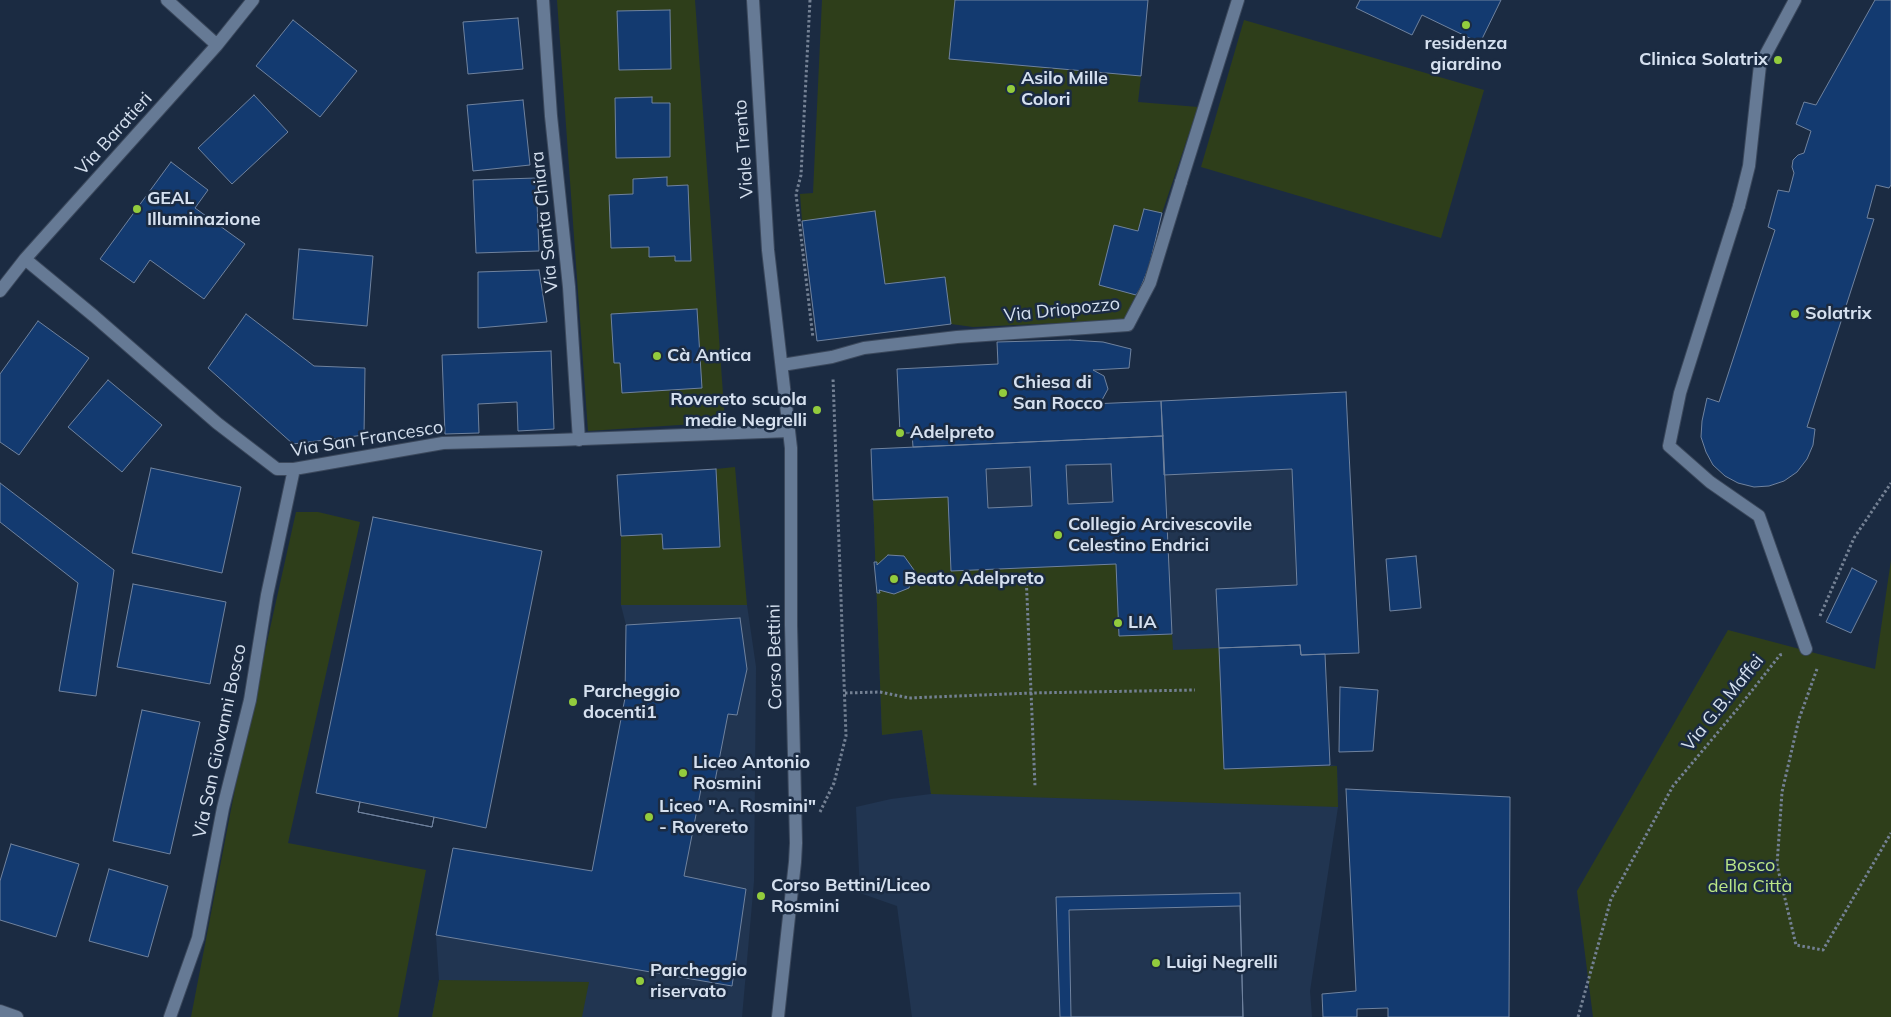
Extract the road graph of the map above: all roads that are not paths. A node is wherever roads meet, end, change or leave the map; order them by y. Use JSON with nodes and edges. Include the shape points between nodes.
{"nodes":[{"id":1,"x":167,"y":0,"type":"edge"},
{"id":2,"x":253,"y":0,"type":"edge"},
{"id":3,"x":543,"y":0,"type":"edge"},
{"id":4,"x":753,"y":0,"type":"edge"},
{"id":5,"x":1238,"y":0,"type":"edge"},
{"id":6,"x":1795,"y":0,"type":"edge"},
{"id":7,"x":217,"y":44,"type":"junction"},
{"id":8,"x":25,"y":259,"type":"junction"},
{"id":9,"x":0,"y":291,"type":"edge"},
{"id":10,"x":774,"y":296,"type":"joint"},
{"id":11,"x":782,"y":366,"type":"junction"},
{"id":12,"x":789,"y":432,"type":"junction"},
{"id":13,"x":579,"y":440,"type":"junction"},
{"id":14,"x":294,"y":469,"type":"junction"},
{"id":15,"x":1806,"y":649,"type":"road end"},
{"id":16,"x":0,"y":1012,"type":"edge"},
{"id":17,"x":16,"y":1017,"type":"edge"},
{"id":18,"x":170,"y":1017,"type":"edge"},
{"id":19,"x":778,"y":1017,"type":"edge"}],
"edges":[{"from":1,"to":7,"type":"street"},
{"from":2,"to":7,"type":"street","name":"Via Baratieri"},
{"from":3,"to":13,"type":"street","name":"Via Santa Chiara","via":[[569,287]]},
{"from":4,"to":10,"type":"street","name":"Viale Trento","via":[[768,250]]},
{"from":5,"to":11,"type":"street","name":"Via Driopozzo","via":[[1150,283],[1128,325],[948,338],[864,348]]},
{"from":6,"to":15,"type":"street","via":[[1760,65],[1748,166],[1739,206],[1680,393],[1669,446],[1710,482],[1759,516]]},
{"from":7,"to":8,"type":"street","name":"Via Baratieri"},
{"from":8,"to":9,"type":"street","name":"Via Baratieri"},
{"from":8,"to":14,"type":"street","name":"Via San Francesco","via":[[217,423],[278,469]]},
{"from":10,"to":11,"type":"street","name":"Corso Bettini"},
{"from":11,"to":12,"type":"street","name":"Corso Bettini"},
{"from":12,"to":13,"type":"street","name":"Via San Francesco"},
{"from":12,"to":19,"type":"street","name":"Corso Bettini","via":[[796,843]]},
{"from":13,"to":14,"type":"street","name":"Via San Francesco","via":[[443,443]]},
{"from":14,"to":18,"type":"street","name":"Via San Giovanni Bosco","via":[[267,594],[250,700],[223,808],[198,938]]},
{"from":16,"to":17,"type":"street"}]}
